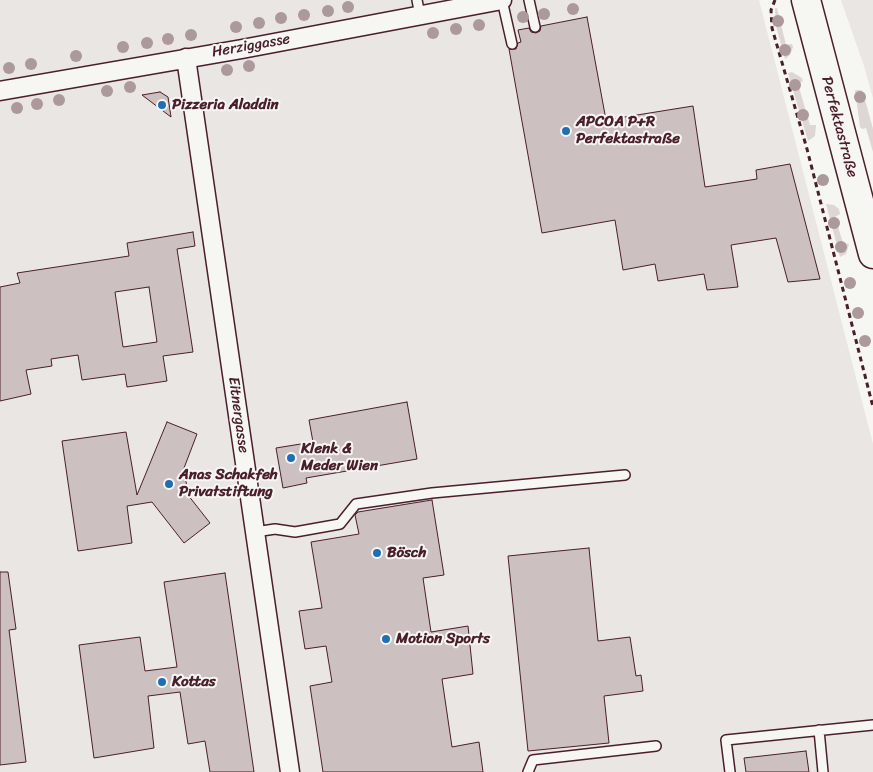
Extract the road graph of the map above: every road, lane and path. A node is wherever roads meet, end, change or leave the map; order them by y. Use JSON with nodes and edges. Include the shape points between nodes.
{"nodes":[{"id":1,"x":502,"y":0,"type":"edge"},
{"id":2,"x":529,"y":0,"type":"edge"},
{"id":3,"x":775,"y":0,"type":"edge"},
{"id":4,"x":806,"y":0,"type":"edge"},
{"id":5,"x":418,"y":8,"type":"edge"},
{"id":6,"x":534,"y":27,"type":"dead end"},
{"id":7,"x":512,"y":44,"type":"dead end"},
{"id":8,"x":186,"y":58,"type":"junction"},
{"id":9,"x":0,"y":91,"type":"edge"},
{"id":10,"x":873,"y":254,"type":"edge"},
{"id":11,"x":873,"y":407,"type":"edge"},
{"id":12,"x":625,"y":475,"type":"dead end"},
{"id":13,"x":255,"y":532,"type":"junction"},
{"id":14,"x":873,"y":725,"type":"edge"},
{"id":15,"x":819,"y":730,"type":"junction"},
{"id":16,"x":656,"y":746,"type":"dead end"},
{"id":17,"x":290,"y":772,"type":"edge"},
{"id":18,"x":528,"y":772,"type":"edge"},
{"id":19,"x":730,"y":772,"type":"edge"},
{"id":20,"x":823,"y":772,"type":"edge"}],
"edges":[{"from":1,"to":5,"type":"street","name":"Herziggasse"},
{"from":1,"to":7,"type":"lane"},
{"from":2,"to":6,"type":"lane"},
{"from":3,"to":11,"type":"path","via":[[771,10],[772,28],[807,149]]},
{"from":4,"to":10,"type":"main road","name":"Perfektastraße"},
{"from":5,"to":8,"type":"street","name":"Herziggasse"},
{"from":8,"to":9,"type":"street","name":"Herziggasse"},
{"from":8,"to":13,"type":"street","name":"Eitnergasse"},
{"from":12,"to":13,"type":"lane","via":[[432,493],[356,504],[340,524],[295,532],[275,529]]},
{"from":13,"to":17,"type":"street","name":"Eitnergasse"},
{"from":14,"to":15,"type":"lane"},
{"from":15,"to":19,"type":"lane","via":[[726,740]]},
{"from":15,"to":20,"type":"lane"},
{"from":16,"to":18,"type":"lane","via":[[533,760]]}]}
